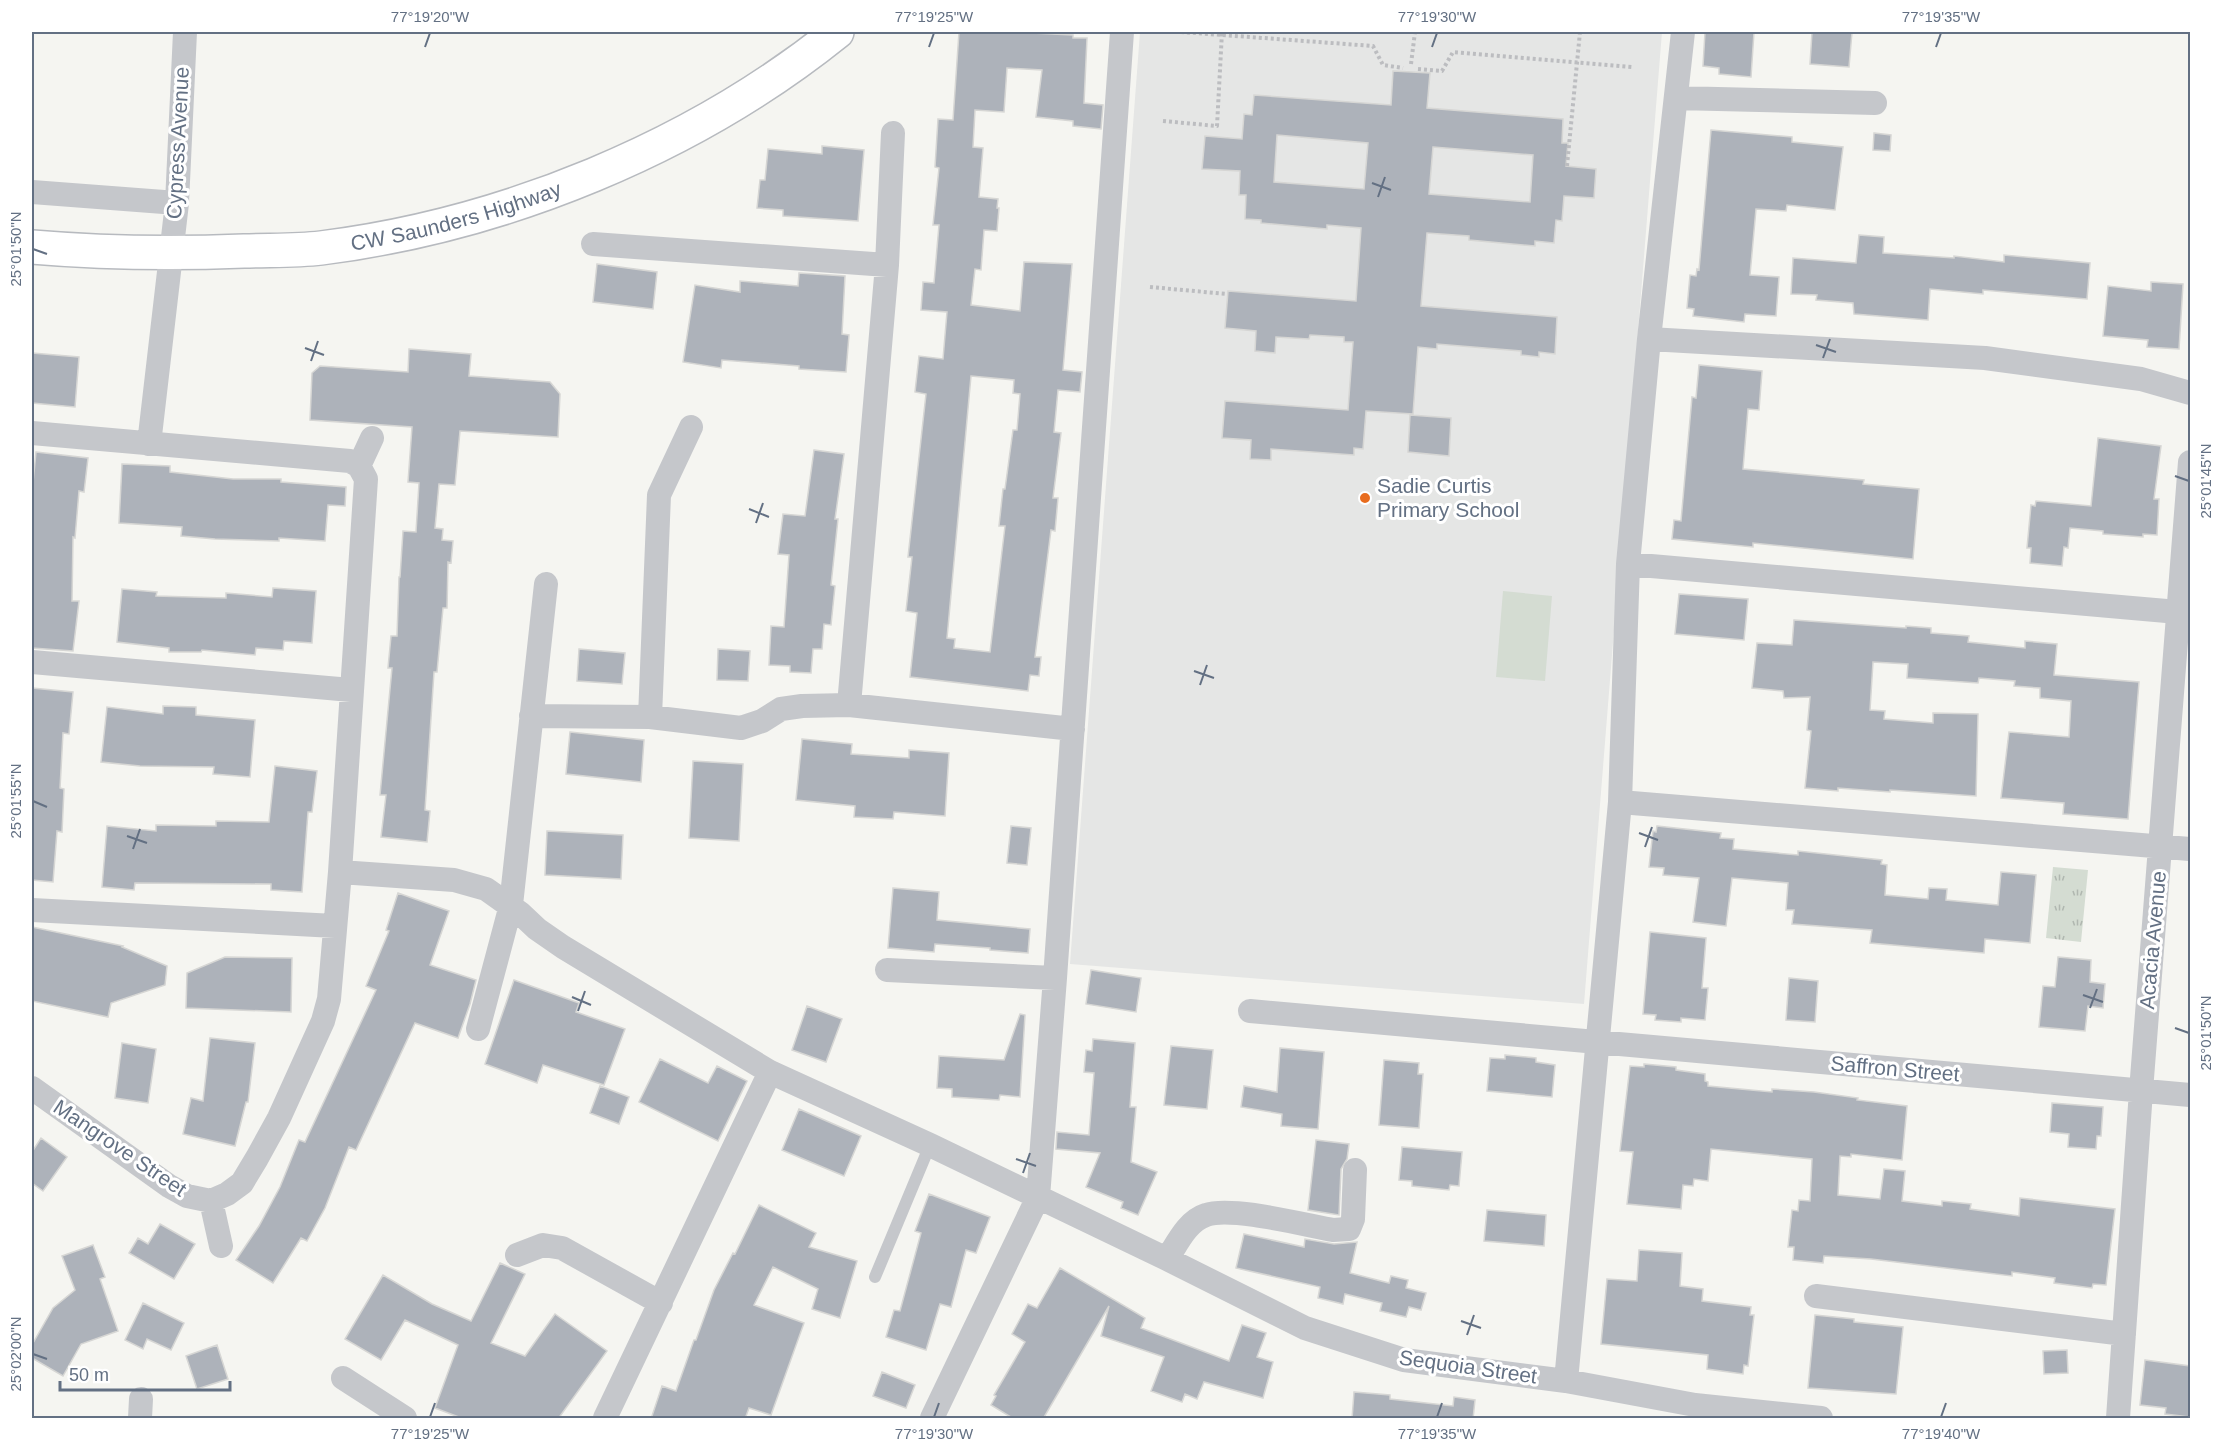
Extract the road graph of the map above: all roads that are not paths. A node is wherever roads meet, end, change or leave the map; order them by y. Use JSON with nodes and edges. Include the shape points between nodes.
{"nodes":[{"id":1,"x":184,"y":32,"type":"edge"},
{"id":2,"x":837,"y":32,"type":"edge"},
{"id":3,"x":1122,"y":32,"type":"edge"},
{"id":4,"x":1683,"y":32,"type":"edge"},
{"id":5,"x":1676,"y":98,"type":"junction"},
{"id":6,"x":1875,"y":103,"type":"dead end"},
{"id":7,"x":893,"y":133,"type":"dead end"},
{"id":8,"x":32,"y":192,"type":"edge"},
{"id":9,"x":177,"y":203,"type":"junction"},
{"id":10,"x":593,"y":244,"type":"dead end"},
{"id":11,"x":32,"y":247,"type":"edge"},
{"id":12,"x":170,"y":254,"type":"junction"},
{"id":13,"x":887,"y":265,"type":"junction"},
{"id":14,"x":1649,"y":339,"type":"junction"},
{"id":15,"x":2190,"y":393,"type":"edge"},
{"id":16,"x":691,"y":427,"type":"dead end"},
{"id":17,"x":32,"y":433,"type":"edge"},
{"id":18,"x":372,"y":438,"type":"dead end"},
{"id":19,"x":149,"y":444,"type":"junction"},
{"id":20,"x":2190,"y":462,"type":"edge"},
{"id":21,"x":359,"y":466,"type":"junction"},
{"id":22,"x":1628,"y":564,"type":"junction"},
{"id":23,"x":546,"y":584,"type":"dead end"},
{"id":24,"x":2178,"y":612,"type":"junction"},
{"id":25,"x":32,"y":662,"type":"edge"},
{"id":26,"x":351,"y":690,"type":"junction"},
{"id":27,"x":849,"y":705,"type":"junction"},
{"id":28,"x":531,"y":716,"type":"junction"},
{"id":29,"x":650,"y":717,"type":"junction"},
{"id":30,"x":1073,"y":729,"type":"junction"},
{"id":31,"x":1620,"y":802,"type":"junction"},
{"id":32,"x":2160,"y":847,"type":"junction"},
{"id":33,"x":2190,"y":849,"type":"edge"},
{"id":34,"x":340,"y":872,"type":"junction"},
{"id":35,"x":511,"y":905,"type":"junction"},
{"id":36,"x":32,"y":910,"type":"edge"},
{"id":37,"x":335,"y":926,"type":"junction"},
{"id":38,"x":887,"y":970,"type":"dead end"},
{"id":39,"x":1055,"y":978,"type":"junction"},
{"id":40,"x":1250,"y":1011,"type":"dead end"},
{"id":41,"x":478,"y":1029,"type":"dead end"},
{"id":42,"x":1599,"y":1042,"type":"junction"},
{"id":43,"x":771,"y":1072,"type":"junction"},
{"id":44,"x":32,"y":1088,"type":"edge"},
{"id":45,"x":2140,"y":1091,"type":"junction"},
{"id":46,"x":2190,"y":1095,"type":"edge"},
{"id":47,"x":930,"y":1145,"type":"junction"},
{"id":48,"x":1355,"y":1170,"type":"dead end"},
{"id":49,"x":1038,"y":1197,"type":"junction"},
{"id":50,"x":211,"y":1201,"type":"junction"},
{"id":51,"x":221,"y":1246,"type":"dead end"},
{"id":52,"x":518,"y":1254,"type":"dead end"},
{"id":53,"x":1167,"y":1259,"type":"junction"},
{"id":54,"x":875,"y":1277,"type":"dead end"},
{"id":55,"x":1816,"y":1296,"type":"dead end"},
{"id":56,"x":661,"y":1303,"type":"junction"},
{"id":57,"x":2124,"y":1334,"type":"junction"},
{"id":58,"x":343,"y":1378,"type":"dead end"},
{"id":59,"x":1566,"y":1381,"type":"junction"},
{"id":60,"x":1693,"y":1412,"type":"edge"},
{"id":61,"x":405,"y":1419,"type":"edge"},
{"id":62,"x":605,"y":1419,"type":"edge"},
{"id":63,"x":932,"y":1419,"type":"edge"},
{"id":64,"x":1821,"y":1419,"type":"edge"},
{"id":65,"x":2118,"y":1419,"type":"edge"}],
"edges":[{"from":1,"to":9,"type":"street","name":"Cypress Avenue"},
{"from":2,"to":12,"type":"main road","name":"CW Saunders Highway","via":[[798,63],[685,132],[523,202],[430,228],[319,248]]},
{"from":3,"to":30,"type":"street"},
{"from":4,"to":5,"type":"street"},
{"from":5,"to":6,"type":"street"},
{"from":5,"to":14,"type":"street"},
{"from":7,"to":13,"type":"street"},
{"from":8,"to":9,"type":"street"},
{"from":9,"to":12,"type":"street","name":"Cypress Avenue"},
{"from":10,"to":13,"type":"street"},
{"from":11,"to":12,"type":"main road","name":"CW Saunders Highway"},
{"from":12,"to":19,"type":"street","name":"Cypress Avenue"},
{"from":13,"to":27,"type":"street"},
{"from":14,"to":15,"type":"street","via":[[1985,358],[2141,378]]},
{"from":14,"to":22,"type":"street"},
{"from":16,"to":29,"type":"street","via":[[659,495]]},
{"from":17,"to":19,"type":"street"},
{"from":18,"to":21,"type":"street"},
{"from":19,"to":21,"type":"street","via":[[350,461]]},
{"from":20,"to":24,"type":"street","name":"Acacia Avenue"},
{"from":21,"to":26,"type":"street","via":[[366,486]]},
{"from":22,"to":24,"type":"street"},
{"from":22,"to":31,"type":"street"},
{"from":23,"to":28,"type":"street"},
{"from":24,"to":32,"type":"street","name":"Acacia Avenue"},
{"from":25,"to":26,"type":"street"},
{"from":26,"to":34,"type":"street"},
{"from":27,"to":29,"type":"street","via":[[780,709],[741,728]]},
{"from":27,"to":30,"type":"street"},
{"from":28,"to":29,"type":"street"},
{"from":28,"to":35,"type":"street"},
{"from":30,"to":39,"type":"street"},
{"from":31,"to":32,"type":"street"},
{"from":31,"to":42,"type":"street"},
{"from":32,"to":33,"type":"street"},
{"from":32,"to":45,"type":"street","name":"Acacia Avenue"},
{"from":34,"to":35,"type":"street","name":"Sequoia Street","via":[[454,880],[486,890]]},
{"from":34,"to":37,"type":"street"},
{"from":35,"to":41,"type":"street"},
{"from":35,"to":43,"type":"street","name":"Sequoia Street","via":[[562,947]]},
{"from":36,"to":37,"type":"street"},
{"from":37,"to":50,"type":"street","via":[[332,981],[323,1021],[279,1118],[242,1183]]},
{"from":38,"to":39,"type":"street"},
{"from":39,"to":49,"type":"street"},
{"from":40,"to":42,"type":"street","name":"Saffron Street"},
{"from":42,"to":45,"type":"street","name":"Saffron Street"},
{"from":42,"to":59,"type":"street"},
{"from":43,"to":47,"type":"street","name":"Sequoia Street"},
{"from":43,"to":56,"type":"street"},
{"from":44,"to":50,"type":"street","name":"Mangrove Street","via":[[169,1186],[187,1196]]},
{"from":45,"to":46,"type":"street","name":"Saffron Street"},
{"from":45,"to":57,"type":"street","name":"Acacia Avenue"},
{"from":47,"to":49,"type":"street","name":"Sequoia Street"},
{"from":47,"to":54,"type":"lane"},
{"from":48,"to":53,"type":"street","via":[[1353,1219],[1348,1230],[1237,1213],[1206,1215],[1190,1225]]},
{"from":49,"to":53,"type":"street","name":"Sequoia Street"},
{"from":49,"to":63,"type":"street"},
{"from":50,"to":51,"type":"street"},
{"from":52,"to":56,"type":"street","via":[[543,1245],[562,1248]]},
{"from":53,"to":59,"type":"street","name":"Sequoia Street","via":[[1305,1328],[1404,1360]]},
{"from":55,"to":57,"type":"street"},
{"from":56,"to":62,"type":"street"},
{"from":57,"to":65,"type":"street","name":"Acacia Avenue"},
{"from":58,"to":61,"type":"street"},
{"from":59,"to":60,"type":"street","name":"Sequoia Street"},
{"from":60,"to":64,"type":"street","name":"Sequoia Street"}]}
